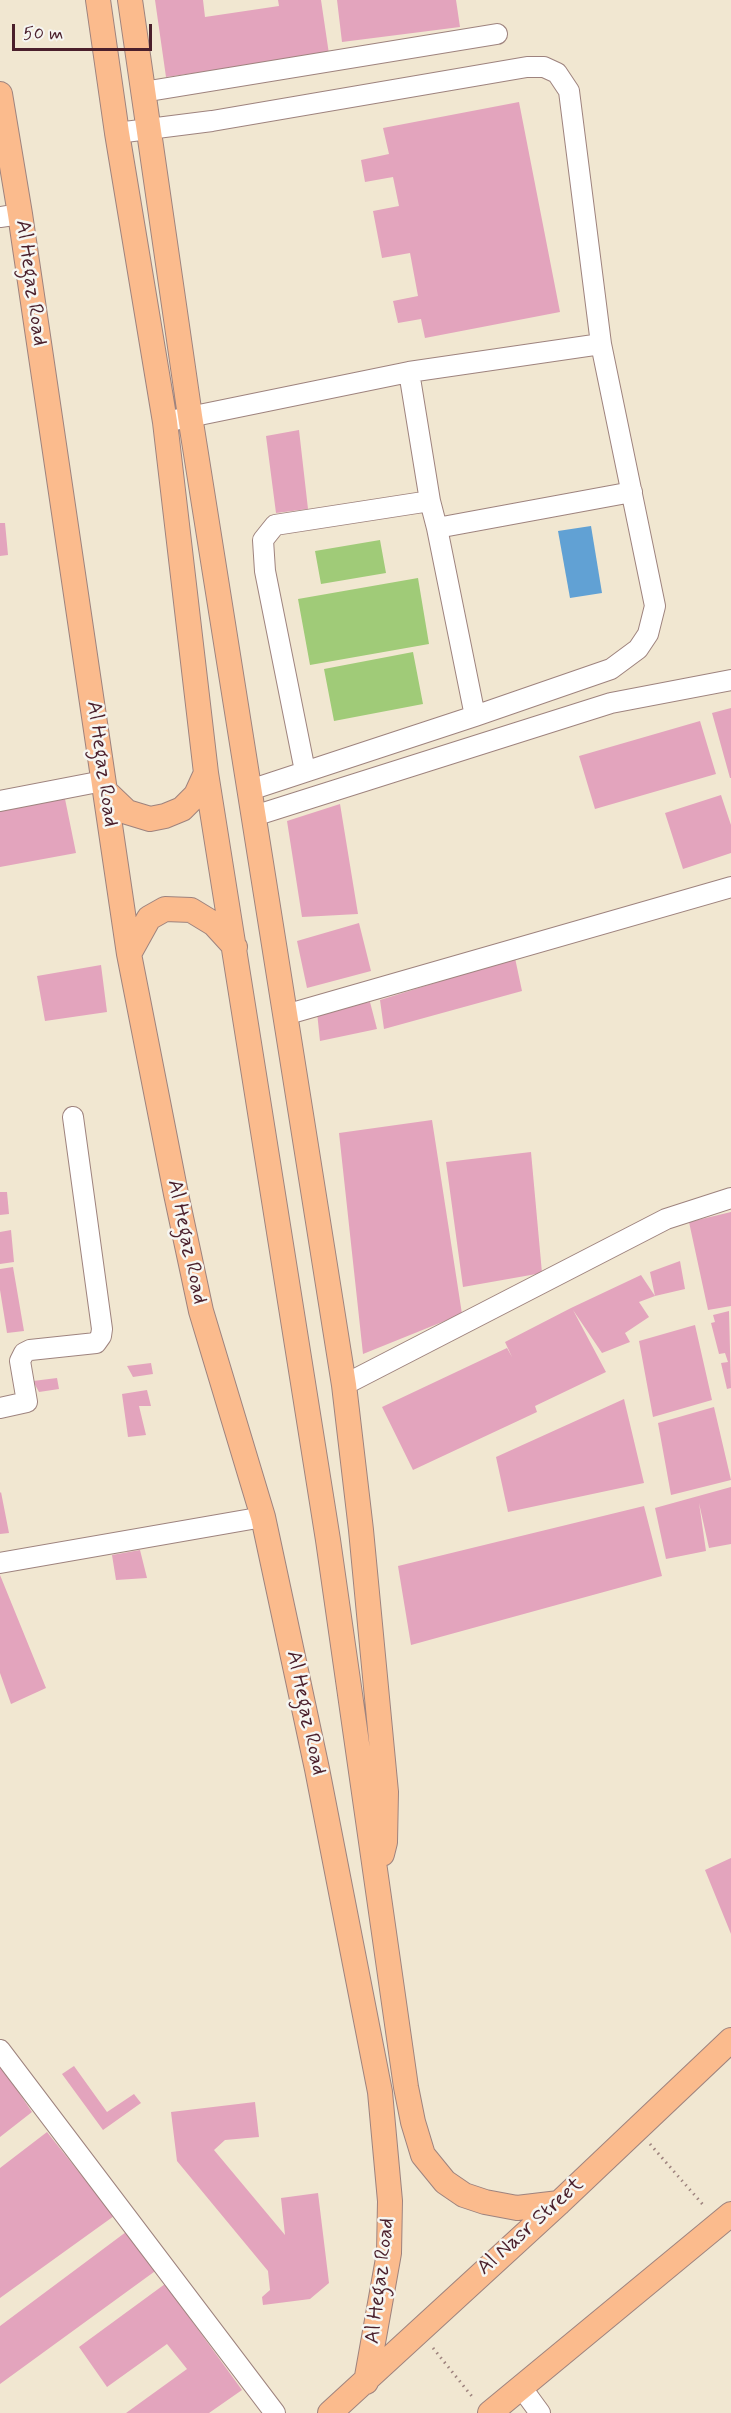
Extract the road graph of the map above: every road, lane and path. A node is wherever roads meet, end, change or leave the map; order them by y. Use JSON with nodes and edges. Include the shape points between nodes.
{"nodes":[{"id":1,"x":98,"y":0,"type":"edge"},
{"id":2,"x":130,"y":0,"type":"edge"},
{"id":3,"x":496,"y":34,"type":"dead end"},
{"id":4,"x":143,"y":92,"type":"junction"},
{"id":5,"x":0,"y":94,"type":"edge"},
{"id":6,"x":148,"y":129,"type":"junction"},
{"id":7,"x":117,"y":133,"type":"junction"},
{"id":8,"x":3,"y":138,"type":"edge"},
{"id":9,"x":10,"y":216,"type":"edge"},
{"id":10,"x":601,"y":344,"type":"junction"},
{"id":11,"x":409,"y":372,"type":"junction"},
{"id":12,"x":190,"y":416,"type":"junction"},
{"id":13,"x":165,"y":422,"type":"junction"},
{"id":14,"x":632,"y":492,"type":"junction"},
{"id":15,"x":430,"y":501,"type":"junction"},
{"id":16,"x":437,"y":528,"type":"junction"},
{"id":17,"x":731,"y":680,"type":"edge"},
{"id":18,"x":475,"y":716,"type":"junction"},
{"id":19,"x":305,"y":771,"type":"junction"},
{"id":20,"x":207,"y":773,"type":"junction"},
{"id":21,"x":104,"y":786,"type":"junction"},
{"id":22,"x":249,"y":790,"type":"junction"},
{"id":23,"x":0,"y":801,"type":"edge"},
{"id":24,"x":254,"y":816,"type":"junction"},
{"id":25,"x":731,"y":887,"type":"edge"},
{"id":26,"x":235,"y":947,"type":"junction"},
{"id":27,"x":129,"y":954,"type":"junction"},
{"id":28,"x":285,"y":1015,"type":"junction"},
{"id":29,"x":73,"y":1117,"type":"dead end"},
{"id":30,"x":731,"y":1198,"type":"edge"},
{"id":31,"x":344,"y":1385,"type":"junction"},
{"id":32,"x":0,"y":1408,"type":"edge"},
{"id":33,"x":262,"y":1518,"type":"junction"},
{"id":34,"x":0,"y":1563,"type":"edge"},
{"id":35,"x":376,"y":1880,"type":"junction"},
{"id":36,"x":731,"y":2040,"type":"edge"},
{"id":37,"x":0,"y":2050,"type":"edge"},
{"id":38,"x":637,"y":2130,"type":"junction"},
{"id":39,"x":559,"y":2203,"type":"junction"},
{"id":40,"x":725,"y":2219,"type":"edge"},
{"id":41,"x":418,"y":2331,"type":"junction"},
{"id":42,"x":366,"y":2382,"type":"junction"},
{"id":43,"x":521,"y":2387,"type":"junction"},
{"id":44,"x":484,"y":2408,"type":"edge"},
{"id":45,"x":536,"y":2412,"type":"edge"},
{"id":46,"x":275,"y":2413,"type":"edge"},
{"id":47,"x":330,"y":2413,"type":"edge"}],
"edges":[{"from":1,"to":7,"type":"main road"},
{"from":2,"to":4,"type":"main road"},
{"from":3,"to":4,"type":"street"},
{"from":4,"to":6,"type":"main road"},
{"from":5,"to":8,"type":"main road","name":"Al Hegaz Road"},
{"from":6,"to":7,"type":"street"},
{"from":6,"to":10,"type":"street","via":[[527,67],[544,67],[557,73],[568,91]]},
{"from":6,"to":12,"type":"main road"},
{"from":7,"to":13,"type":"main road"},
{"from":8,"to":9,"type":"main road","name":"Al Hegaz Road"},
{"from":9,"to":21,"type":"main road","name":"Al Hegaz Road"},
{"from":10,"to":11,"type":"street"},
{"from":10,"to":14,"type":"street"},
{"from":11,"to":12,"type":"street"},
{"from":11,"to":15,"type":"street"},
{"from":12,"to":13,"type":"street"},
{"from":12,"to":22,"type":"main road"},
{"from":13,"to":20,"type":"main road"},
{"from":14,"to":16,"type":"street"},
{"from":14,"to":18,"type":"street","via":[[655,606],[648,634],[638,649],[611,669]]},
{"from":15,"to":16,"type":"street"},
{"from":15,"to":19,"type":"street","via":[[275,525],[263,540],[265,571]]},
{"from":16,"to":18,"type":"street"},
{"from":17,"to":24,"type":"street","via":[[611,703]]},
{"from":18,"to":19,"type":"street"},
{"from":19,"to":22,"type":"street"},
{"from":20,"to":21,"type":"main road","via":[[196,795],[182,809],[150,819],[127,812]]},
{"from":20,"to":26,"type":"main road"},
{"from":21,"to":23,"type":"street"},
{"from":21,"to":27,"type":"main road","name":"Al Hegaz Road"},
{"from":22,"to":24,"type":"main road"},
{"from":24,"to":28,"type":"main road"},
{"from":25,"to":28,"type":"street"},
{"from":26,"to":27,"type":"main road","via":[[214,924],[191,910],[165,909],[149,918]]},
{"from":26,"to":35,"type":"main road","via":[[328,1540]]},
{"from":27,"to":33,"type":"main road","name":"Al Hegaz Road","via":[[201,1311]]},
{"from":28,"to":31,"type":"main road"},
{"from":29,"to":32,"type":"street","via":[[101,1336],[96,1343],[24,1353],[20,1361],[27,1402]]},
{"from":30,"to":31,"type":"street","via":[[666,1219]]},
{"from":31,"to":35,"type":"main road","via":[[386,1792],[385,1842]]},
{"from":33,"to":34,"type":"street"},
{"from":33,"to":42,"type":"main road","name":"Al Hegaz Road","via":[[317,1769],[380,2092],[390,2201],[389,2253]]},
{"from":35,"to":39,"type":"main road","via":[[406,2087],[423,2155],[445,2182],[464,2195],[517,2208]]},
{"from":36,"to":38,"type":"main road","name":"Al Nasr Street"},
{"from":37,"to":46,"type":"street"},
{"from":38,"to":39,"type":"main road","name":"Al Nasr Street"},
{"from":38,"to":40,"type":"path"},
{"from":39,"to":41,"type":"main road","name":"Al Nasr Street"},
{"from":40,"to":43,"type":"main road"},
{"from":41,"to":42,"type":"main road","name":"Al Nasr Street"},
{"from":41,"to":44,"type":"path"},
{"from":42,"to":47,"type":"main road","name":"Al Nasr Street"},
{"from":43,"to":44,"type":"main road"},
{"from":43,"to":45,"type":"street"}]}
